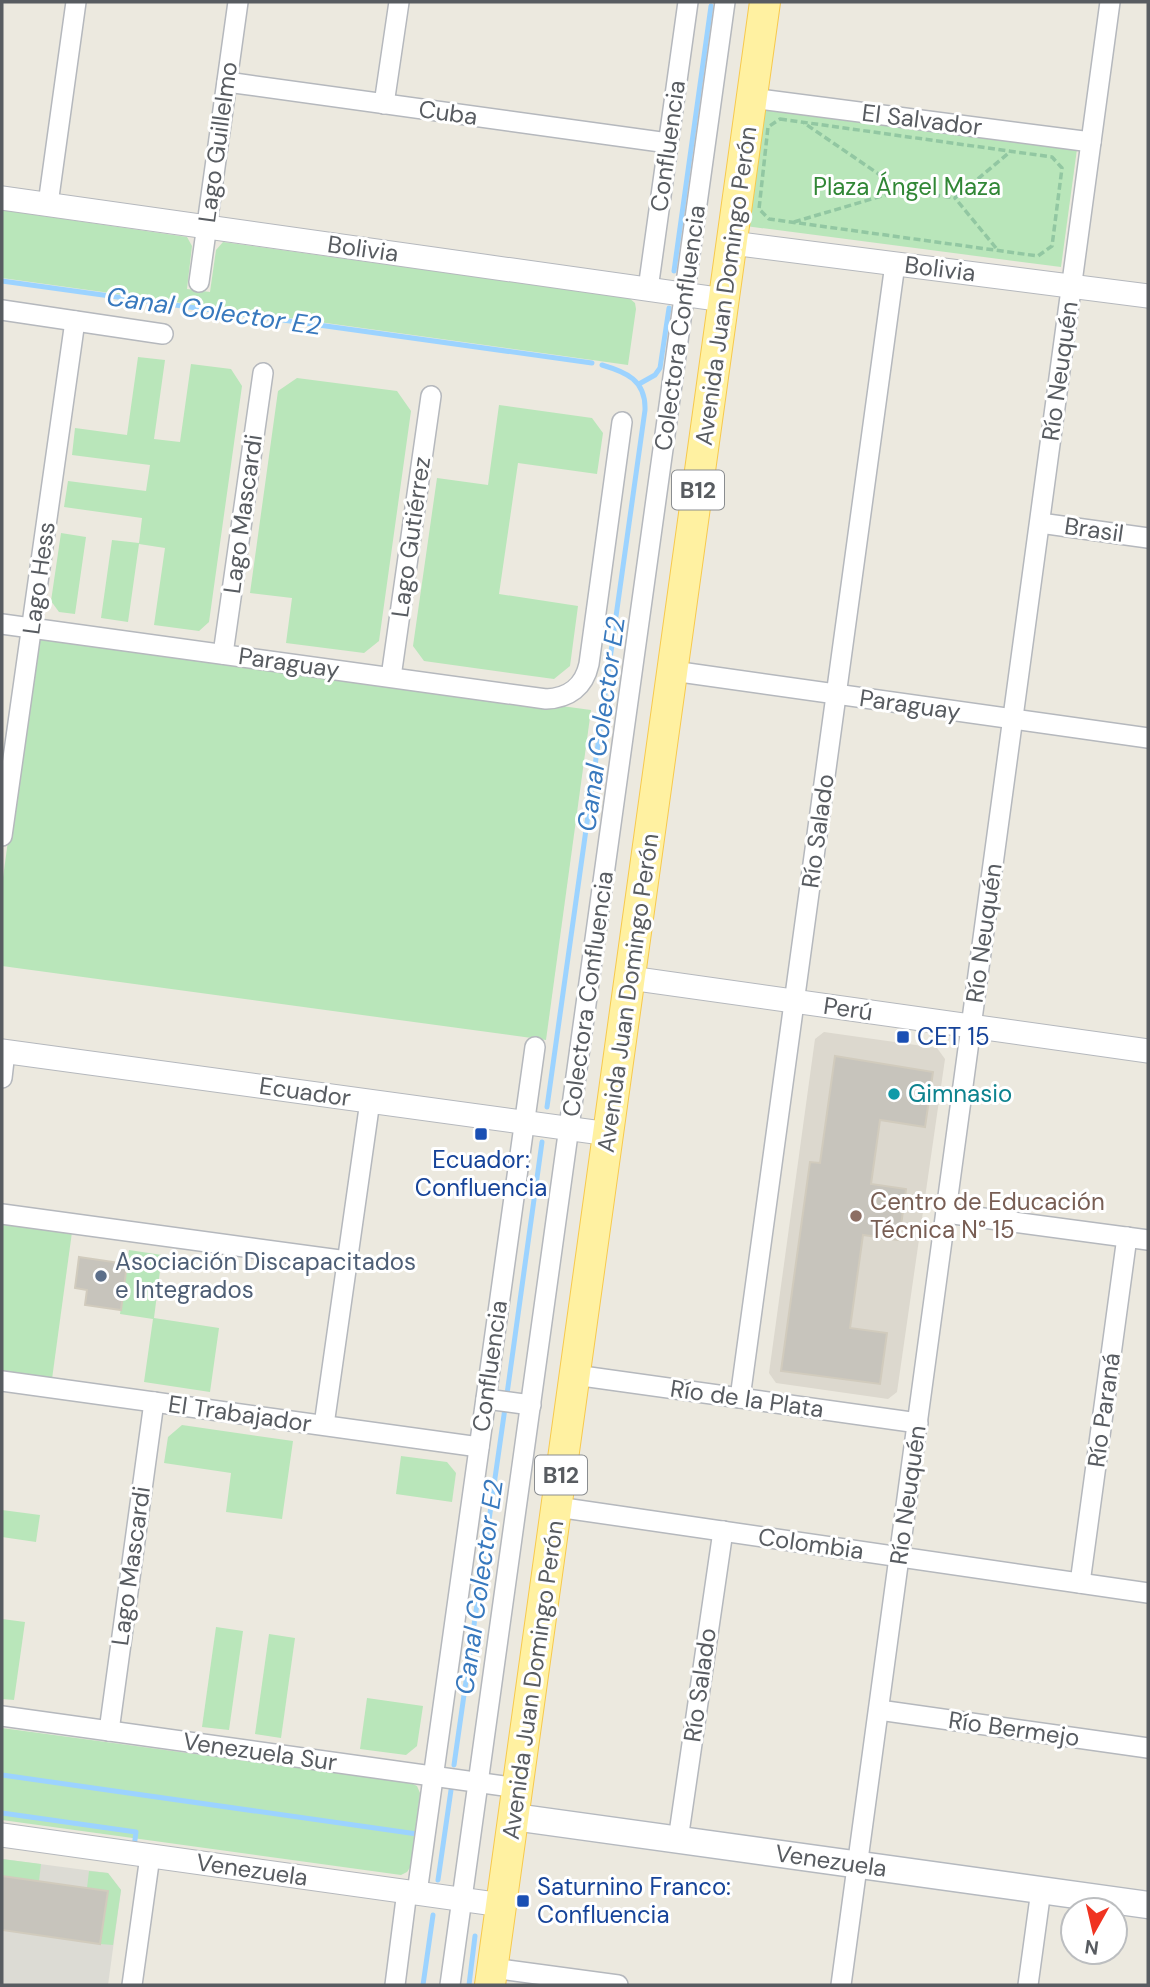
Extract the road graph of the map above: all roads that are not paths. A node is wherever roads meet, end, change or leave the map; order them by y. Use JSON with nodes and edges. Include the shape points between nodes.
{"nodes":[{"id":1,"x":76,"y":2,"type":"edge"},
{"id":2,"x":238,"y":2,"type":"edge"},
{"id":3,"x":399,"y":2,"type":"edge"},
{"id":4,"x":688,"y":2,"type":"edge"},
{"id":5,"x":726,"y":2,"type":"edge"},
{"id":6,"x":765,"y":2,"type":"edge"},
{"id":7,"x":1110,"y":2,"type":"edge"},
{"id":8,"x":227,"y":82,"type":"junction"},
{"id":9,"x":752,"y":98,"type":"junction"},
{"id":10,"x":384,"y":104,"type":"junction"},
{"id":11,"x":1091,"y":142,"type":"junction"},
{"id":12,"x":668,"y":143,"type":"junction"},
{"id":13,"x":2,"y":198,"type":"edge"},
{"id":14,"x":48,"y":204,"type":"junction"},
{"id":15,"x":207,"y":227,"type":"junction"},
{"id":16,"x":732,"y":243,"type":"junction"},
{"id":17,"x":895,"y":264,"type":"junction"},
{"id":18,"x":199,"y":282,"type":"dead end"},
{"id":19,"x":1072,"y":286,"type":"junction"},
{"id":20,"x":648,"y":289,"type":"junction"},
{"id":21,"x":685,"y":295,"type":"junction"},
{"id":22,"x":1148,"y":296,"type":"edge"},
{"id":23,"x":724,"y":300,"type":"junction"},
{"id":24,"x":2,"y":310,"type":"edge"},
{"id":25,"x":75,"y":321,"type":"junction"},
{"id":26,"x":163,"y":334,"type":"dead end"},
{"id":27,"x":262,"y":373,"type":"dead end"},
{"id":28,"x":431,"y":396,"type":"dead end"},
{"id":29,"x":622,"y":422,"type":"dead end"},
{"id":30,"x":1040,"y":523,"type":"junction"},
{"id":31,"x":1148,"y":538,"type":"edge"},
{"id":32,"x":2,"y":624,"type":"edge"},
{"id":33,"x":32,"y":628,"type":"junction"},
{"id":34,"x":223,"y":654,"type":"junction"},
{"id":35,"x":673,"y":671,"type":"junction"},
{"id":36,"x":391,"y":677,"type":"junction"},
{"id":37,"x":836,"y":694,"type":"junction"},
{"id":38,"x":1013,"y":719,"type":"junction"},
{"id":39,"x":1148,"y":738,"type":"edge"},
{"id":40,"x":2,"y":836,"type":"edge"},
{"id":41,"x":630,"y":978,"type":"junction"},
{"id":42,"x":794,"y":1001,"type":"junction"},
{"id":43,"x":972,"y":1026,"type":"junction"},
{"id":44,"x":535,"y":1047,"type":"dead end"},
{"id":45,"x":4,"y":1051,"type":"edge"},
{"id":46,"x":1148,"y":1051,"type":"edge"},
{"id":47,"x":2,"y":1078,"type":"edge"},
{"id":48,"x":370,"y":1101,"type":"junction"},
{"id":49,"x":524,"y":1122,"type":"junction"},
{"id":50,"x":569,"y":1128,"type":"junction"},
{"id":51,"x":608,"y":1134,"type":"junction"},
{"id":52,"x":946,"y":1213,"type":"junction"},
{"id":53,"x":2,"y":1214,"type":"edge"},
{"id":54,"x":1127,"y":1237,"type":"junction"},
{"id":55,"x":1148,"y":1240,"type":"edge"},
{"id":56,"x":347,"y":1261,"type":"junction"},
{"id":57,"x":575,"y":1375,"type":"junction"},
{"id":58,"x":2,"y":1381,"type":"edge"},
{"id":59,"x":740,"y":1398,"type":"junction"},
{"id":60,"x":486,"y":1399,"type":"junction"},
{"id":61,"x":154,"y":1402,"type":"junction"},
{"id":62,"x":531,"y":1405,"type":"junction"},
{"id":63,"x":918,"y":1423,"type":"junction"},
{"id":64,"x":324,"y":1426,"type":"junction"},
{"id":65,"x":479,"y":1447,"type":"junction"},
{"id":66,"x":557,"y":1507,"type":"junction"},
{"id":67,"x":723,"y":1531,"type":"junction"},
{"id":68,"x":900,"y":1557,"type":"junction"},
{"id":69,"x":1080,"y":1583,"type":"junction"},
{"id":70,"x":1148,"y":1592,"type":"edge"},
{"id":71,"x":879,"y":1710,"type":"junction"},
{"id":72,"x":2,"y":1716,"type":"edge"},
{"id":73,"x":108,"y":1731,"type":"junction"},
{"id":74,"x":1148,"y":1748,"type":"edge"},
{"id":75,"x":433,"y":1776,"type":"junction"},
{"id":76,"x":478,"y":1782,"type":"junction"},
{"id":77,"x":518,"y":1788,"type":"junction"},
{"id":78,"x":514,"y":1817,"type":"junction"},
{"id":79,"x":2,"y":1835,"type":"edge"},
{"id":80,"x":678,"y":1840,"type":"junction"},
{"id":81,"x":150,"y":1856,"type":"junction"},
{"id":82,"x":858,"y":1865,"type":"junction"},
{"id":83,"x":1041,"y":1890,"type":"junction"},
{"id":84,"x":412,"y":1892,"type":"junction"},
{"id":85,"x":462,"y":1899,"type":"junction"},
{"id":86,"x":502,"y":1905,"type":"junction"},
{"id":87,"x":1148,"y":1905,"type":"edge"},
{"id":88,"x":492,"y":1977,"type":"edge"},
{"id":89,"x":132,"y":1985,"type":"edge"},
{"id":90,"x":395,"y":1985,"type":"edge"},
{"id":91,"x":450,"y":1985,"type":"edge"},
{"id":92,"x":618,"y":1985,"type":"edge"},
{"id":93,"x":841,"y":1985,"type":"edge"},
{"id":94,"x":1028,"y":1985,"type":"edge"}],
"edges":[{"from":1,"to":14,"type":"street"},
{"from":2,"to":8,"type":"street","name":"Lago Guillelmo"},
{"from":3,"to":10,"type":"street"},
{"from":4,"to":12,"type":"street","name":"Confluencia"},
{"from":5,"to":21,"type":"street","name":"Colectora Confluencia"},
{"from":6,"to":9,"type":"main road","name":"Avenida Juan Domingo Perón","number":"B12"},
{"from":7,"to":11,"type":"street","name":"Río Neuquén"},
{"from":8,"to":10,"type":"street","name":"Cuba"},
{"from":8,"to":15,"type":"street","name":"Lago Guillelmo"},
{"from":9,"to":11,"type":"street","name":"El Salvador"},
{"from":9,"to":16,"type":"main road","name":"Avenida Juan Domingo Perón","number":"B12"},
{"from":10,"to":12,"type":"street","name":"Cuba"},
{"from":11,"to":19,"type":"street","name":"Río Neuquén"},
{"from":12,"to":20,"type":"street","name":"Confluencia"},
{"from":13,"to":14,"type":"street","name":"Bolivia"},
{"from":14,"to":15,"type":"street","name":"Bolivia"},
{"from":15,"to":18,"type":"street","name":"Lago Guillelmo"},
{"from":15,"to":20,"type":"street","name":"Bolivia"},
{"from":16,"to":17,"type":"street","name":"Bolivia"},
{"from":16,"to":23,"type":"main road","name":"Avenida Juan Domingo Perón","number":"B12"},
{"from":17,"to":19,"type":"street","name":"Bolivia"},
{"from":17,"to":37,"type":"street","name":"Río Salado"},
{"from":19,"to":22,"type":"street","name":"Bolivia"},
{"from":19,"to":30,"type":"street","name":"Río Neuquén"},
{"from":20,"to":21,"type":"street","name":"Bolivia"},
{"from":21,"to":23,"type":"street","name":"Bolivia"},
{"from":21,"to":50,"type":"street","name":"Colectora Confluencia"},
{"from":23,"to":35,"type":"main road","name":"Avenida Juan Domingo Perón","number":"B12"},
{"from":24,"to":25,"type":"street"},
{"from":25,"to":26,"type":"street"},
{"from":25,"to":33,"type":"street","name":"Lago Hess"},
{"from":27,"to":34,"type":"street","name":"Lago Mascardi"},
{"from":28,"to":36,"type":"street","name":"Lago Gutiérrez"},
{"from":29,"to":36,"type":"street","name":"Paraguay","via":[[589,664],[582,683],[575,690],[546,699]]},
{"from":30,"to":31,"type":"street","name":"Brasil"},
{"from":30,"to":38,"type":"street","name":"Río Neuquén"},
{"from":32,"to":33,"type":"street","name":"Paraguay"},
{"from":33,"to":34,"type":"street","name":"Paraguay"},
{"from":33,"to":40,"type":"street","name":"Lago Hess"},
{"from":34,"to":36,"type":"street","name":"Paraguay"},
{"from":35,"to":37,"type":"street","name":"Paraguay"},
{"from":35,"to":41,"type":"main road","name":"Avenida Juan Domingo Perón","number":"B12"},
{"from":37,"to":38,"type":"street","name":"Paraguay"},
{"from":37,"to":42,"type":"street","name":"Río Salado"},
{"from":38,"to":39,"type":"street","name":"Paraguay"},
{"from":38,"to":43,"type":"street","name":"Río Neuquén"},
{"from":41,"to":42,"type":"street","name":"Perú"},
{"from":41,"to":51,"type":"main road","name":"Avenida Juan Domingo Perón","number":"B12"},
{"from":42,"to":43,"type":"street","name":"Perú"},
{"from":42,"to":59,"type":"street","name":"Río Salado"},
{"from":43,"to":46,"type":"street","name":"Perú"},
{"from":43,"to":52,"type":"street","name":"Río Neuquén"},
{"from":44,"to":49,"type":"street","name":"Confluencia"},
{"from":45,"to":47,"type":"street"},
{"from":45,"to":48,"type":"street","name":"Ecuador"},
{"from":48,"to":49,"type":"street","name":"Ecuador"},
{"from":48,"to":56,"type":"street"},
{"from":49,"to":50,"type":"street","name":"Ecuador"},
{"from":49,"to":60,"type":"street","name":"Confluencia"},
{"from":50,"to":51,"type":"street","name":"Ecuador"},
{"from":50,"to":62,"type":"street","name":"Colectora Confluencia"},
{"from":51,"to":57,"type":"main road","name":"Avenida Juan Domingo Perón","number":"B12"},
{"from":52,"to":54,"type":"street"},
{"from":52,"to":63,"type":"street","name":"Río Neuquén"},
{"from":53,"to":56,"type":"street"},
{"from":54,"to":55,"type":"street"},
{"from":54,"to":69,"type":"street","name":"Río Paraná"},
{"from":56,"to":64,"type":"street"},
{"from":57,"to":59,"type":"street","name":"Río de la Plata"},
{"from":57,"to":66,"type":"main road","name":"Avenida Juan Domingo Perón","number":"B12"},
{"from":58,"to":61,"type":"street","name":"El Trabajador"},
{"from":59,"to":63,"type":"street","name":"Río de la Plata"},
{"from":60,"to":62,"type":"street"},
{"from":60,"to":65,"type":"street","name":"Confluencia"},
{"from":61,"to":64,"type":"street","name":"El Trabajador"},
{"from":61,"to":73,"type":"street","name":"Lago Mascardi"},
{"from":62,"to":76,"type":"street","name":"Colectora Confluencia"},
{"from":63,"to":68,"type":"street","name":"Río Neuquén"},
{"from":64,"to":65,"type":"street","name":"El Trabajador"},
{"from":65,"to":75,"type":"street","name":"Confluencia"},
{"from":66,"to":67,"type":"street","name":"Colombia"},
{"from":66,"to":77,"type":"main road","name":"Avenida Juan Domingo Perón","number":"B12"},
{"from":67,"to":68,"type":"street","name":"Colombia"},
{"from":67,"to":80,"type":"street","name":"Río Salado"},
{"from":68,"to":69,"type":"street","name":"Colombia"},
{"from":68,"to":71,"type":"street","name":"Río Neuquén"},
{"from":69,"to":70,"type":"street","name":"Colombia"},
{"from":71,"to":74,"type":"street","name":"Río Bermejo"},
{"from":71,"to":82,"type":"street","name":"Río Neuquén"},
{"from":72,"to":73,"type":"street","name":"Venezuela Sur"},
{"from":73,"to":75,"type":"street","name":"Venezuela Sur"},
{"from":75,"to":76,"type":"street","name":"Venezuela Sur"},
{"from":75,"to":84,"type":"street","name":"Confluencia"},
{"from":76,"to":77,"type":"street","name":"Venezuela Sur"},
{"from":76,"to":85,"type":"street","name":"Colectora Confluencia"},
{"from":77,"to":78,"type":"main road","name":"Avenida Juan Domingo Perón","number":"B12"},
{"from":78,"to":80,"type":"main road","name":"Venezuela"},
{"from":78,"to":86,"type":"main road","name":"Avenida Juan Domingo Perón","number":"B12"},
{"from":79,"to":81,"type":"street","name":"Venezuela"},
{"from":80,"to":82,"type":"main road","name":"Venezuela"},
{"from":81,"to":84,"type":"street","name":"Venezuela"},
{"from":81,"to":89,"type":"street"},
{"from":82,"to":83,"type":"main road","name":"Venezuela"},
{"from":82,"to":93,"type":"street","name":"Río Neuquén"},
{"from":83,"to":87,"type":"main road","name":"Venezuela"},
{"from":83,"to":94,"type":"street"},
{"from":84,"to":85,"type":"street","name":"Venezuela"},
{"from":84,"to":90,"type":"street","name":"Confluencia"},
{"from":85,"to":86,"type":"street","name":"Venezuela"},
{"from":85,"to":91,"type":"street","name":"Colectora Confluencia"},
{"from":86,"to":88,"type":"main road","name":"Avenida Juan Domingo Perón","number":"B12"},
{"from":88,"to":92,"type":"street"}]}
